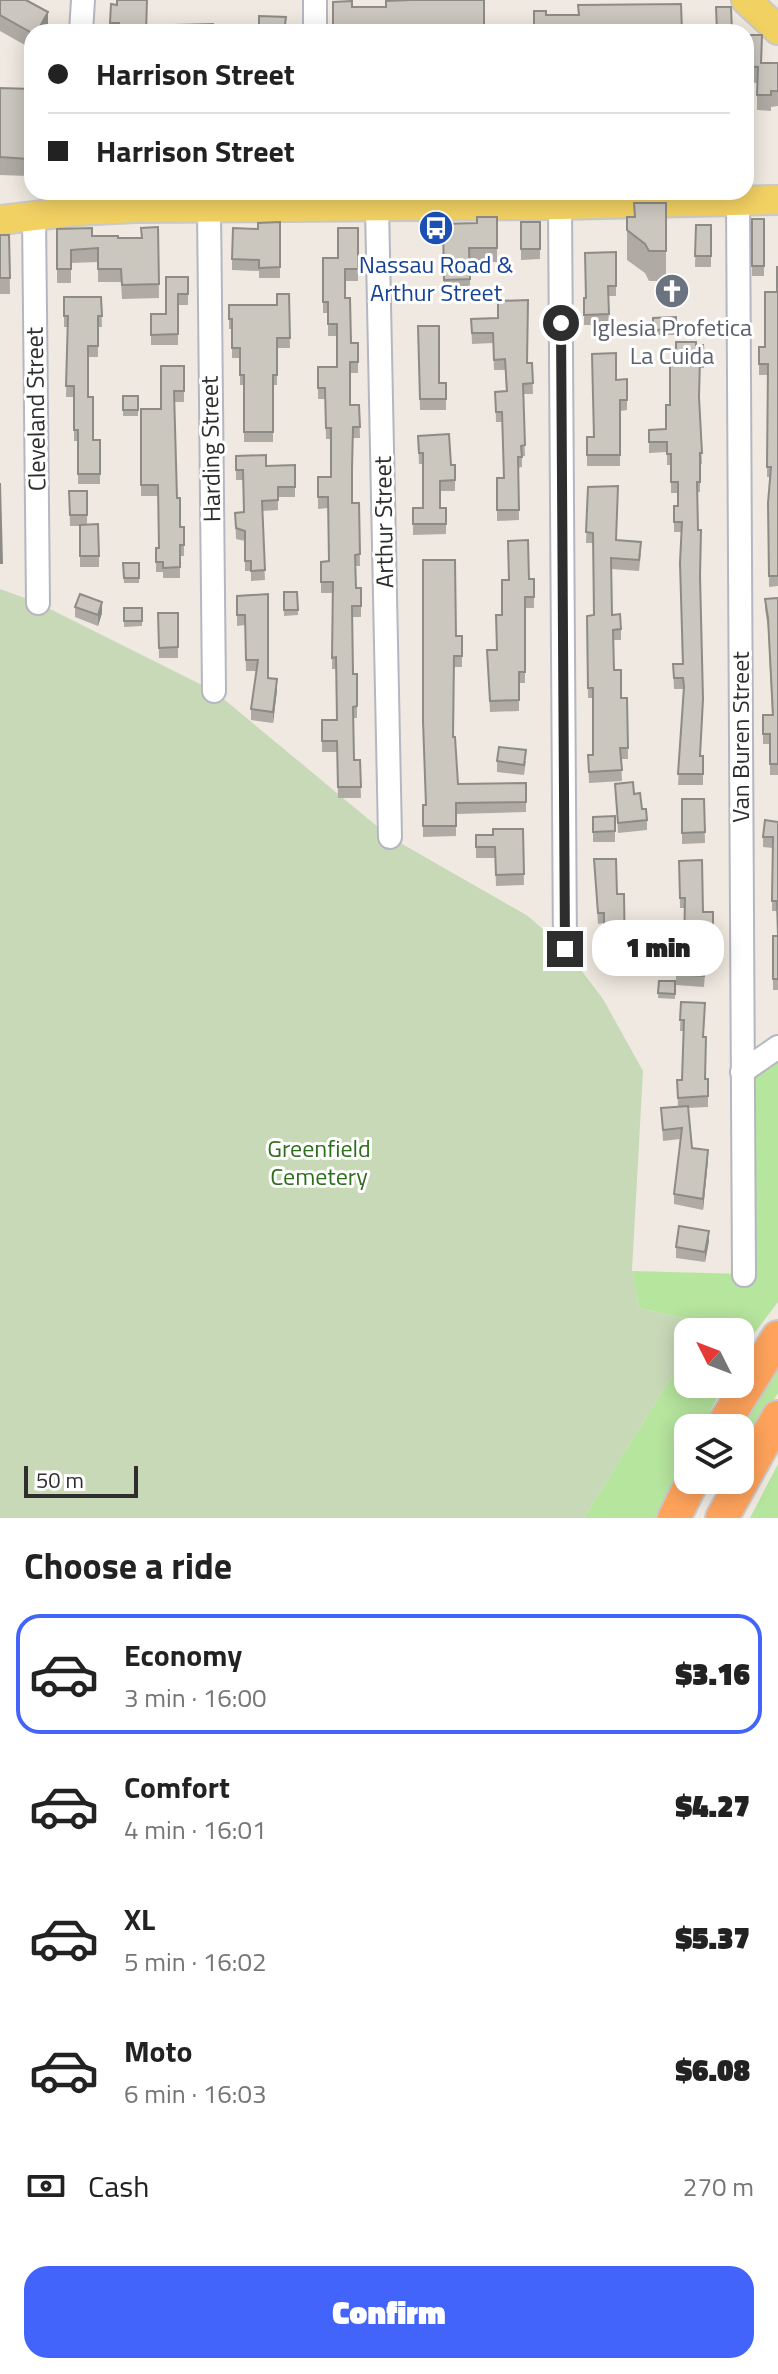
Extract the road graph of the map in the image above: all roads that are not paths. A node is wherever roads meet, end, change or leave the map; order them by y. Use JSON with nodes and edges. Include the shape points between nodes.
{"nodes":[{"id":1,"x":83,"y":0,"type":"edge"},
{"id":2,"x":315,"y":0,"type":"edge"},
{"id":3,"x":746,"y":0,"type":"edge"},
{"id":4,"x":82,"y":24,"type":"edge"},
{"id":5,"x":315,"y":24,"type":"edge"},
{"id":6,"x":778,"y":30,"type":"edge"},
{"id":7,"x":306,"y":200,"type":"edge"},
{"id":8,"x":325,"y":200,"type":"edge"},
{"id":9,"x":738,"y":200,"type":"junction"},
{"id":10,"x":778,"y":200,"type":"edge"},
{"id":11,"x":76,"y":201,"type":"edge"},
{"id":12,"x":560,"y":205,"type":"junction"},
{"id":13,"x":377,"y":207,"type":"junction"},
{"id":14,"x":209,"y":208,"type":"junction"},
{"id":15,"x":34,"y":215,"type":"junction"},
{"id":16,"x":0,"y":220,"type":"edge"},
{"id":17,"x":38,"y":603,"type":"dead end"},
{"id":18,"x":214,"y":691,"type":"dead end"},
{"id":19,"x":390,"y":837,"type":"dead end"},
{"id":20,"x":565,"y":949,"type":"dead end"},
{"id":21,"x":778,"y":1047,"type":"edge"},
{"id":22,"x":742,"y":1072,"type":"junction"},
{"id":23,"x":744,"y":1275,"type":"dead end"},
{"id":24,"x":778,"y":1337,"type":"edge"},
{"id":25,"x":730,"y":1414,"type":"edge"},
{"id":26,"x":778,"y":1417,"type":"edge"},
{"id":27,"x":686,"y":1494,"type":"edge"},
{"id":28,"x":674,"y":1518,"type":"edge"},
{"id":29,"x":722,"y":1518,"type":"edge"}],
"edges":[{"from":1,"to":4,"type":"street"},
{"from":2,"to":5,"type":"street"},
{"from":3,"to":6,"type":"main road"},
{"from":7,"to":14,"type":"main road"},
{"from":8,"to":13,"type":"main road"},
{"from":9,"to":10,"type":"main road"},
{"from":9,"to":12,"type":"main road"},
{"from":9,"to":22,"type":"street","name":"Van Buren Street"},
{"from":11,"to":14,"type":"main road"},
{"from":11,"to":15,"type":"main road"},
{"from":12,"to":13,"type":"main road"},
{"from":12,"to":20,"type":"street"},
{"from":13,"to":19,"type":"street","name":"Arthur Street"},
{"from":14,"to":18,"type":"street","name":"Harding Street"},
{"from":15,"to":16,"type":"main road"},
{"from":15,"to":17,"type":"street","name":"Cleveland Street"},
{"from":21,"to":22,"type":"street"},
{"from":22,"to":23,"type":"street","name":"Van Buren Street"},
{"from":24,"to":25,"type":"highway"},
{"from":26,"to":29,"type":"highway"},
{"from":27,"to":28,"type":"highway"}]}
